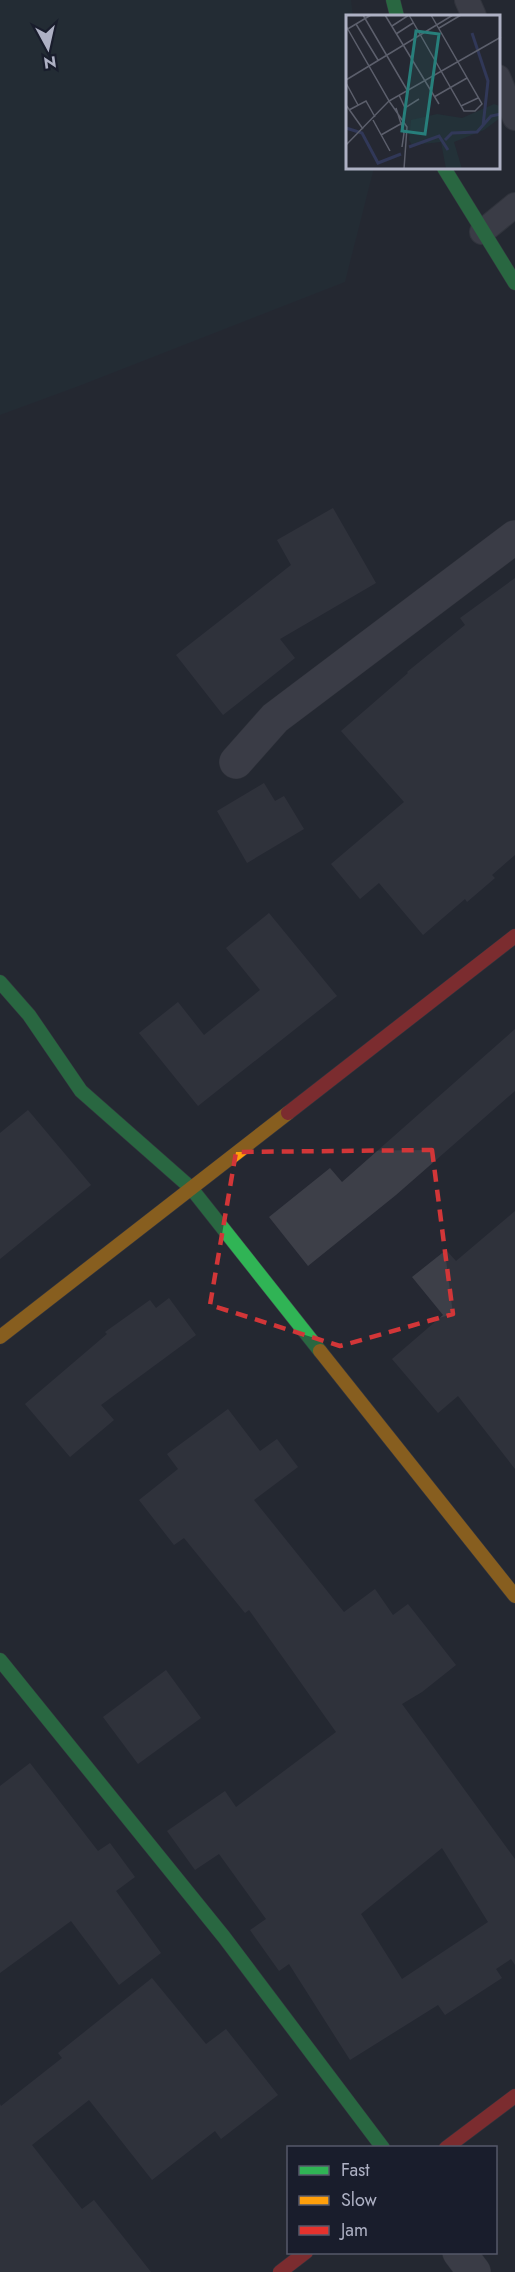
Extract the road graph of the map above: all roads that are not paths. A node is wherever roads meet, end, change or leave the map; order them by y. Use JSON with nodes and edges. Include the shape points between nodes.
{"nodes":[{"id":1,"x":393,"y":0,"type":"edge"},
{"id":2,"x":467,"y":0,"type":"edge"},
{"id":3,"x":397,"y":15,"type":"edge"},
{"id":4,"x":474,"y":15,"type":"edge"},
{"id":5,"x":500,"y":82,"type":"edge"},
{"id":6,"x":515,"y":118,"type":"edge"},
{"id":7,"x":445,"y":170,"type":"edge"},
{"id":8,"x":515,"y":205,"type":"edge"},
{"id":9,"x":482,"y":232,"type":"junction"},
{"id":10,"x":515,"y":283,"type":"edge"},
{"id":11,"x":515,"y":537,"type":"edge"},
{"id":12,"x":236,"y":762,"type":"dead end"},
{"id":13,"x":515,"y":936,"type":"edge"},
{"id":14,"x":0,"y":982,"type":"edge"},
{"id":15,"x":191,"y":1188,"type":"junction"},
{"id":16,"x":0,"y":1337,"type":"edge"},
{"id":17,"x":515,"y":1596,"type":"edge"},
{"id":18,"x":0,"y":1660,"type":"edge"},
{"id":19,"x":515,"y":2096,"type":"edge"},
{"id":20,"x":381,"y":2146,"type":"edge"},
{"id":21,"x":449,"y":2146,"type":"edge"},
{"id":22,"x":305,"y":2254,"type":"edge"},
{"id":23,"x":460,"y":2254,"type":"edge"},
{"id":24,"x":280,"y":2272,"type":"edge"},
{"id":25,"x":474,"y":2272,"type":"edge"}],
"edges":[{"from":1,"to":3,"type":"street"},
{"from":2,"to":4,"type":"lane"},
{"from":5,"to":6,"type":"lane"},
{"from":7,"to":9,"type":"street"},
{"from":8,"to":9,"type":"lane"},
{"from":9,"to":10,"type":"street"},
{"from":11,"to":12,"type":"street","via":[[275,718]]},
{"from":13,"to":15,"type":"street"},
{"from":14,"to":15,"type":"street","via":[[81,1091]]},
{"from":15,"to":16,"type":"street"},
{"from":15,"to":17,"type":"street"},
{"from":18,"to":20,"type":"street","via":[[224,1937]]},
{"from":19,"to":21,"type":"street"},
{"from":22,"to":24,"type":"street"},
{"from":23,"to":25,"type":"street"}]}
